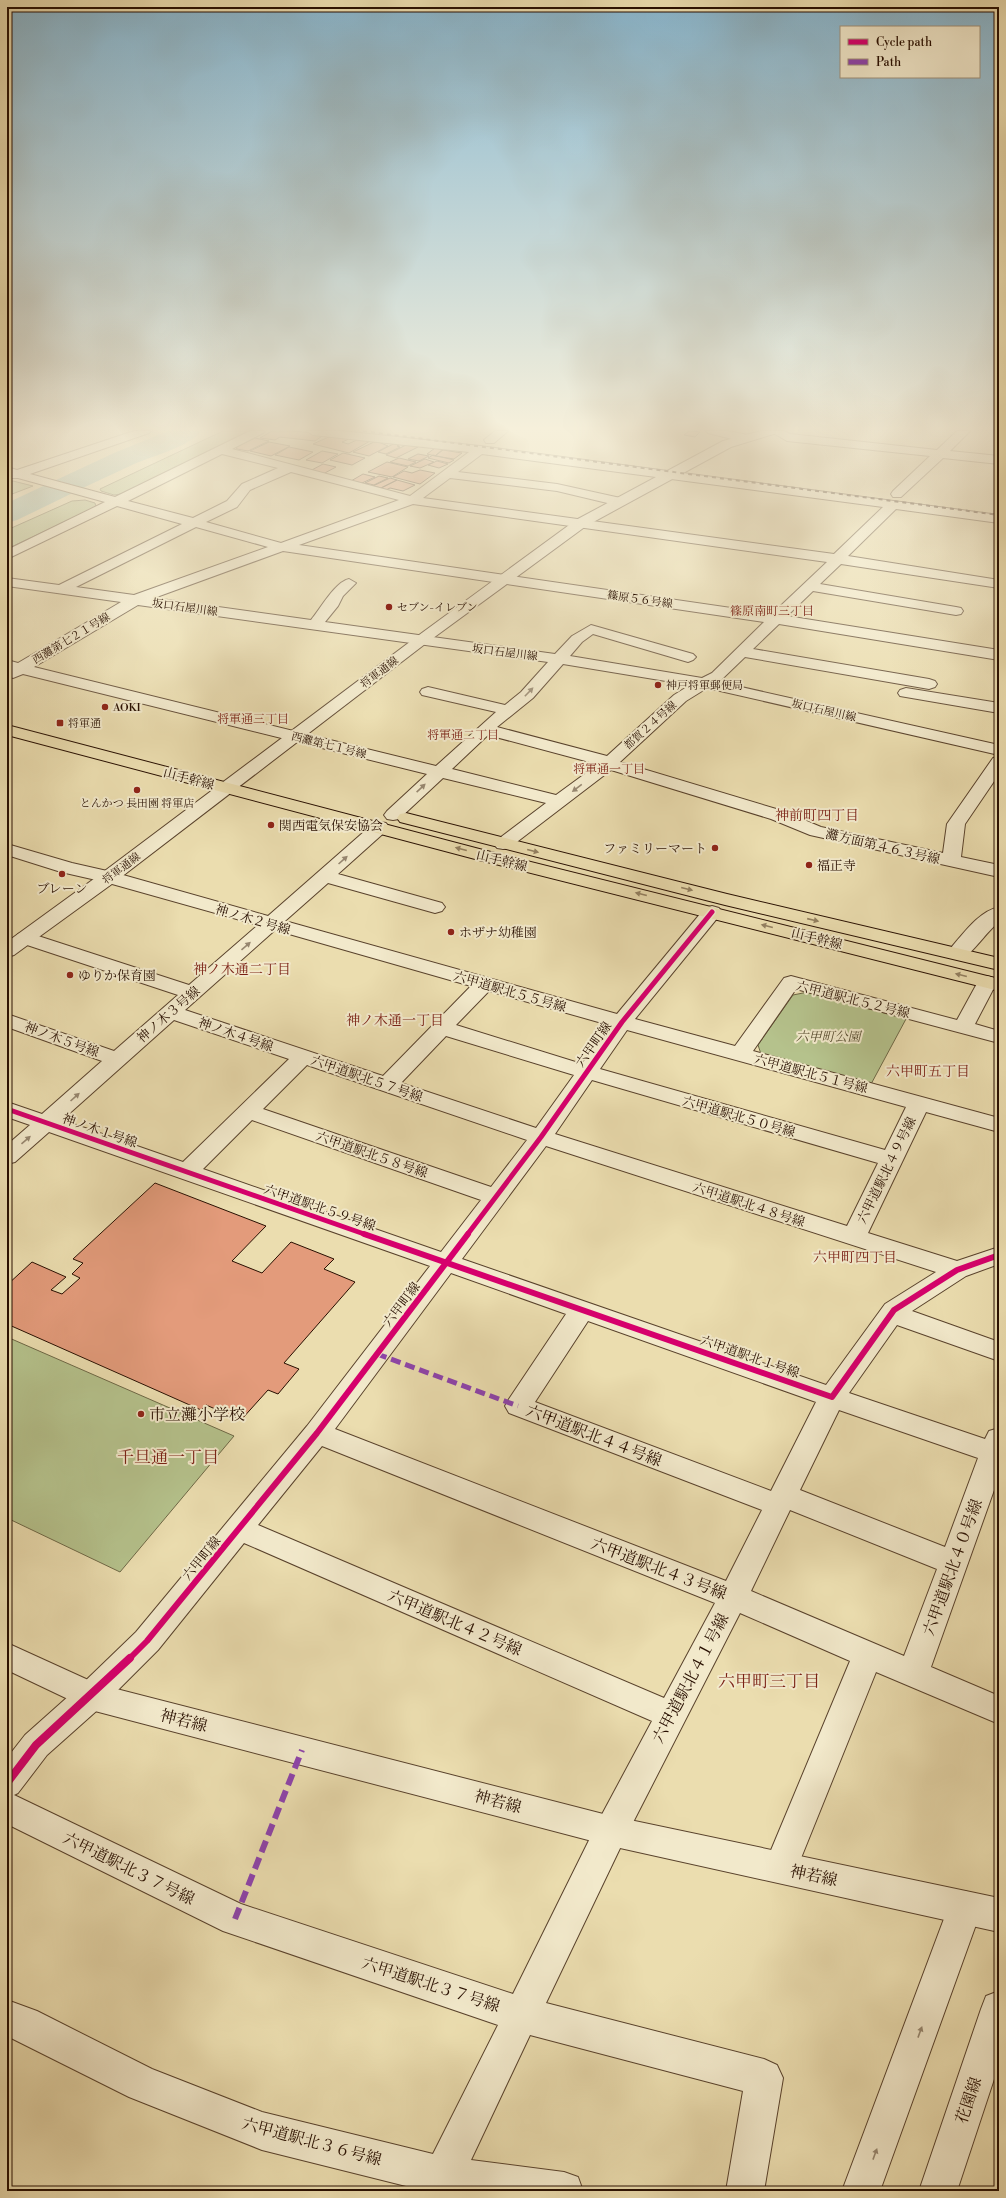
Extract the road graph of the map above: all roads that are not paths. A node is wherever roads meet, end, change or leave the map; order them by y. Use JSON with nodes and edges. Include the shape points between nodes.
{"nodes":[{"id":1,"x":51,"y":534,"type":"edge"},
{"id":2,"x":170,"y":534,"type":"edge"},
{"id":3,"x":234,"y":534,"type":"edge"},
{"id":4,"x":318,"y":534,"type":"edge"},
{"id":5,"x":568,"y":534,"type":"edge"},
{"id":6,"x":651,"y":534,"type":"edge"},
{"id":7,"x":863,"y":534,"type":"edge"},
{"id":8,"x":281,"y":547,"type":"junction"},
{"id":9,"x":7,"y":555,"type":"edge"},
{"id":10,"x":838,"y":559,"type":"junction"},
{"id":11,"x":504,"y":579,"type":"junction"},
{"id":12,"x":7,"y":582,"type":"edge"},
{"id":13,"x":349,"y":583,"type":"dead end"},
{"id":14,"x":999,"y":584,"type":"edge"},
{"id":15,"x":810,"y":586,"type":"junction"},
{"id":16,"x":60,"y":590,"type":"junction"},
{"id":17,"x":135,"y":600,"type":"junction"},
{"id":18,"x":956,"y":611,"type":"dead end"},
{"id":19,"x":776,"y":619,"type":"junction"},
{"id":20,"x":314,"y":626,"type":"junction"},
{"id":21,"x":420,"y":641,"type":"junction"},
{"id":22,"x":742,"y":652,"type":"junction"},
{"id":23,"x":999,"y":655,"type":"edge"},
{"id":24,"x":688,"y":657,"type":"dead end"},
{"id":25,"x":558,"y":659,"type":"junction"},
{"id":26,"x":11,"y":670,"type":"edge"},
{"id":27,"x":820,"y":678,"type":"dead end"},
{"id":28,"x":704,"y":683,"type":"junction"},
{"id":29,"x":929,"y":684,"type":"dead end"},
{"id":30,"x":428,"y":692,"type":"dead end"},
{"id":31,"x":999,"y":708,"type":"edge"},
{"id":32,"x":508,"y":710,"type":"junction"},
{"id":33,"x":7,"y":717,"type":"edge"},
{"id":34,"x":485,"y":729,"type":"junction"},
{"id":35,"x":7,"y":730,"type":"edge"},
{"id":36,"x":294,"y":737,"type":"junction"},
{"id":37,"x":999,"y":750,"type":"edge"},
{"id":38,"x":999,"y":762,"type":"edge"},
{"id":39,"x":608,"y":764,"type":"junction"},
{"id":40,"x":439,"y":772,"type":"junction"},
{"id":41,"x":241,"y":776,"type":"junction"},
{"id":42,"x":225,"y":788,"type":"junction"},
{"id":43,"x":559,"y":801,"type":"junction"},
{"id":44,"x":386,"y":821,"type":"junction"},
{"id":45,"x":503,"y":844,"type":"junction"},
{"id":46,"x":7,"y":849,"type":"edge"},
{"id":47,"x":951,"y":861,"type":"junction"},
{"id":48,"x":999,"y":872,"type":"edge"},
{"id":49,"x":324,"y":876,"type":"junction"},
{"id":50,"x":109,"y":877,"type":"junction"},
{"id":51,"x":435,"y":907,"type":"dead end"},
{"id":52,"x":712,"y":912,"type":"junction"},
{"id":53,"x":999,"y":913,"type":"edge"},
{"id":54,"x":270,"y":924,"type":"junction"},
{"id":55,"x":25,"y":938,"type":"junction"},
{"id":56,"x":7,"y":951,"type":"edge"},
{"id":57,"x":957,"y":953,"type":"junction"},
{"id":58,"x":397,"y":959,"type":"joint"},
{"id":59,"x":999,"y":964,"type":"edge"},
{"id":60,"x":993,"y":983,"type":"edge"},
{"id":61,"x":484,"y":984,"type":"junction"},
{"id":62,"x":192,"y":993,"type":"junction"},
{"id":63,"x":170,"y":1012,"type":"junction"},
{"id":64,"x":7,"y":1020,"type":"edge"},
{"id":65,"x":622,"y":1022,"type":"junction"},
{"id":66,"x":442,"y":1028,"type":"junction"},
{"id":67,"x":963,"y":1028,"type":"junction"},
{"id":68,"x":999,"y":1037,"type":"edge"},
{"id":69,"x":740,"y":1054,"type":"junction"},
{"id":70,"x":303,"y":1057,"type":"junction"},
{"id":71,"x":117,"y":1059,"type":"junction"},
{"id":72,"x":587,"y":1072,"type":"junction"},
{"id":73,"x":387,"y":1085,"type":"junction"},
{"id":74,"x":918,"y":1103,"type":"junction"},
{"id":75,"x":7,"y":1109,"type":"edge"},
{"id":76,"x":248,"y":1111,"type":"junction"},
{"id":77,"x":46,"y":1123,"type":"junction"},
{"id":78,"x":999,"y":1124,"type":"edge"},
{"id":79,"x":541,"y":1137,"type":"junction"},
{"id":80,"x":7,"y":1157,"type":"edge"},
{"id":81,"x":891,"y":1159,"type":"junction"},
{"id":82,"x":187,"y":1172,"type":"junction"},
{"id":83,"x":496,"y":1197,"type":"junction"},
{"id":84,"x":854,"y":1237,"type":"junction"},
{"id":85,"x":999,"y":1255,"type":"edge"},
{"id":86,"x":447,"y":1263,"type":"junction"},
{"id":87,"x":957,"y":1270,"type":"junction"},
{"id":88,"x":582,"y":1310,"type":"junction"},
{"id":89,"x":892,"y":1313,"type":"junction"},
{"id":90,"x":999,"y":1352,"type":"edge"},
{"id":91,"x":832,"y":1397,"type":"junction"},
{"id":92,"x":317,"y":1433,"type":"junction"},
{"id":93,"x":997,"y":1449,"type":"edge"},
{"id":94,"x":781,"y":1500,"type":"junction"},
{"id":95,"x":239,"y":1529,"type":"junction"},
{"id":96,"x":953,"y":1563,"type":"junction"},
{"id":97,"x":733,"y":1597,"type":"junction"},
{"id":98,"x":868,"y":1654,"type":"junction"},
{"id":99,"x":7,"y":1656,"type":"edge"},
{"id":100,"x":913,"y":1674,"type":"junction"},
{"id":101,"x":91,"y":1696,"type":"junction"},
{"id":102,"x":999,"y":1710,"type":"edge"},
{"id":103,"x":671,"y":1715,"type":"junction"},
{"id":104,"x":7,"y":1782,"type":"edge"},
{"id":105,"x":7,"y":1808,"type":"edge"},
{"id":106,"x":611,"y":1831,"type":"junction"},
{"id":107,"x":780,"y":1867,"type":"junction"},
{"id":108,"x":982,"y":1911,"type":"edge"},
{"id":109,"x":999,"y":2009,"type":"edge"},
{"id":110,"x":522,"y":2015,"type":"junction"},
{"id":111,"x":7,"y":2018,"type":"edge"},
{"id":112,"x":443,"y":2176,"type":"junction"},
{"id":113,"x":564,"y":2191,"type":"edge"},
{"id":114,"x":745,"y":2191,"type":"edge"},
{"id":115,"x":862,"y":2191,"type":"edge"},
{"id":116,"x":938,"y":2191,"type":"edge"}],
"edges":[{"from":1,"to":9,"type":"street"},
{"from":2,"to":16,"type":"street"},
{"from":3,"to":8,"type":"street","name":"篠原５６号線"},
{"from":4,"to":8,"type":"street","name":"西灘第七２１号線"},
{"from":5,"to":11,"type":"street","name":"将軍通線"},
{"from":6,"to":10,"type":"street"},
{"from":7,"to":10,"type":"street","name":"都賀２４号線"},
{"from":8,"to":11,"type":"street","name":"篠原５６号線"},
{"from":8,"to":17,"type":"street","name":"西灘第七２１号線"},
{"from":10,"to":14,"type":"street"},
{"from":10,"to":15,"type":"street","name":"都賀２４号線"},
{"from":11,"to":19,"type":"street","name":"篠原５６号線"},
{"from":11,"to":21,"type":"street","name":"将軍通線"},
{"from":12,"to":16,"type":"street","name":"坂口石屋川線"},
{"from":13,"to":20,"type":"street","via":[[337,594],[333,603]]},
{"from":15,"to":18,"type":"street"},
{"from":15,"to":19,"type":"street","name":"都賀２４号線"},
{"from":16,"to":17,"type":"street","name":"坂口石屋川線"},
{"from":17,"to":20,"type":"street","name":"坂口石屋川線"},
{"from":17,"to":26,"type":"street","name":"西灘第七２１号線"},
{"from":19,"to":22,"type":"street","name":"都賀２４号線"},
{"from":19,"to":23,"type":"street","name":"篠原５６号線"},
{"from":20,"to":21,"type":"street","name":"坂口石屋川線"},
{"from":21,"to":25,"type":"street","name":"坂口石屋川線"},
{"from":21,"to":36,"type":"street","name":"将軍通線"},
{"from":22,"to":28,"type":"street","name":"都賀２４号線","via":[[717,676]]},
{"from":22,"to":29,"type":"street"},
{"from":24,"to":25,"type":"street","name":"神ノ木３号線","via":[[591,629],[577,639]]},
{"from":25,"to":28,"type":"street","name":"坂口石屋川線"},
{"from":32,"to":25,"type":"street","name":"神ノ木３号線","one_way":true,"via":[[527,695]]},
{"from":26,"to":36,"type":"street","name":"西灘第七１号線"},
{"from":27,"to":31,"type":"street"},
{"from":28,"to":37,"type":"street","name":"坂口石屋川線"},
{"from":28,"to":39,"type":"street","name":"都賀２４号線","via":[[680,698]]},
{"from":30,"to":32,"type":"street"},
{"from":32,"to":34,"type":"street","name":"神ノ木３号線"},
{"from":33,"to":41,"type":"main road","name":"山手幹線"},
{"from":34,"to":39,"type":"street","name":"灘方面第４６３号線","via":[[599,759]]},
{"from":34,"to":40,"type":"street","name":"神ノ木３号線"},
{"from":35,"to":42,"type":"main road","name":"山手幹線"},
{"from":36,"to":40,"type":"street","name":"西灘第七１号線"},
{"from":36,"to":41,"type":"street","name":"将軍通線"},
{"from":38,"to":47,"type":"street","via":[[956,824]]},
{"from":39,"to":43,"type":"street","name":"都賀２４号線","one_way":true},
{"from":39,"to":47,"type":"street","name":"灘方面第４６３号線","via":[[777,815],[816,831]]},
{"from":40,"to":43,"type":"street","name":"西灘第七１号線"},
{"from":44,"to":40,"type":"street","name":"神ノ木３号線","one_way":true},
{"from":41,"to":42,"type":"street","name":"将軍通線"},
{"from":41,"to":44,"type":"main road","name":"山手幹線"},
{"from":42,"to":44,"type":"main road","name":"山手幹線"},
{"from":42,"to":50,"type":"street","name":"将軍通線"},
{"from":43,"to":45,"type":"street","name":"都賀２４号線"},
{"from":44,"to":45,"type":"main road","name":"山手幹線"},
{"from":49,"to":44,"type":"street","name":"神ノ木３号線","one_way":true},
{"from":52,"to":44,"type":"main road","name":"山手幹線","one_way":true,"via":[[481,855]]},
{"from":45,"to":57,"type":"main road","name":"山手幹線","one_way":true},
{"from":46,"to":50,"type":"street","name":"神ノ木２号線","via":[[68,868]]},
{"from":47,"to":48,"type":"street","name":"灘方面第４６３号線"},
{"from":49,"to":51,"type":"street"},
{"from":49,"to":54,"type":"street","name":"神ノ木３号線"},
{"from":50,"to":54,"type":"street","name":"神ノ木２号線"},
{"from":50,"to":55,"type":"street","name":"将軍通線"},
{"from":60,"to":52,"type":"main road","name":"山手幹線","one_way":true},
{"from":52,"to":65,"type":"street","name":"六甲町線"},
{"from":53,"to":57,"type":"street","via":[[983,924]]},
{"from":54,"to":58,"type":"street","name":"神ノ木２号線"},
{"from":62,"to":54,"type":"street","name":"神ノ木３号線","one_way":true},
{"from":55,"to":56,"type":"street","name":"将軍通線"},
{"from":55,"to":62,"type":"street"},
{"from":57,"to":59,"type":"main road","name":"山手幹線"},
{"from":58,"to":61,"type":"street","name":"六甲道駅北５５号線"},
{"from":60,"to":67,"type":"street"},
{"from":61,"to":65,"type":"street","name":"六甲道駅北５５号線"},
{"from":61,"to":66,"type":"street"},
{"from":62,"to":63,"type":"street","name":"神ノ木３号線"},
{"from":63,"to":70,"type":"street","name":"神ノ木４号線"},
{"from":63,"to":71,"type":"street","name":"神ノ木３号線"},
{"from":64,"to":71,"type":"street","name":"神ノ木５号線"},
{"from":65,"to":69,"type":"street","name":"六甲道駅北５１号線"},
{"from":65,"to":72,"type":"street","name":"六甲町線"},
{"from":66,"to":72,"type":"street","name":"六甲道駅北５０号線"},
{"from":66,"to":73,"type":"street"},
{"from":67,"to":68,"type":"street","name":"六甲道駅北５２号線"},
{"from":67,"to":69,"type":"street","name":"六甲道駅北５２号線","via":[[791,982]]},
{"from":69,"to":74,"type":"street","name":"六甲道駅北５１号線"},
{"from":70,"to":73,"type":"street","name":"六甲道駅北５７号線"},
{"from":70,"to":76,"type":"street","name":"六甲道駅北５７号線"},
{"from":77,"to":71,"type":"street","name":"神ノ木３号線","one_way":true},
{"from":72,"to":79,"type":"street","name":"六甲町線"},
{"from":72,"to":81,"type":"street","name":"六甲道駅北５０号線"},
{"from":73,"to":79,"type":"street","name":"六甲道駅北５７号線"},
{"from":74,"to":78,"type":"street","name":"六甲道駅北５１号線"},
{"from":74,"to":81,"type":"street","name":"六甲道駅北４９号線"},
{"from":75,"to":77,"type":"street","name":"神ノ木１号線"},
{"from":76,"to":82,"type":"street","name":"六甲道駅北５７号線"},
{"from":76,"to":83,"type":"street","name":"六甲道駅北５８号線"},
{"from":80,"to":77,"type":"street","name":"神ノ木３号線","one_way":true},
{"from":77,"to":82,"type":"street","name":"神ノ木１号線"},
{"from":79,"to":83,"type":"street","name":"六甲町線"},
{"from":79,"to":84,"type":"street","name":"六甲道駅北４８号線"},
{"from":81,"to":84,"type":"street","name":"六甲道駅北４９号線"},
{"from":82,"to":86,"type":"street","name":"六甲道駅北５９号線"},
{"from":83,"to":86,"type":"street","name":"六甲町線"},
{"from":84,"to":87,"type":"street","name":"六甲道駅北４８号線"},
{"from":85,"to":87,"type":"street"},
{"from":86,"to":88,"type":"street","name":"六甲道駅北１号線"},
{"from":86,"to":92,"type":"street","name":"六甲町線"},
{"from":87,"to":89,"type":"street"},
{"from":88,"to":91,"type":"street","name":"六甲道駅北１号線"},
{"from":88,"to":94,"type":"street","name":"六甲道駅北４４号線","via":[[518,1406]]},
{"from":89,"to":90,"type":"street"},
{"from":89,"to":91,"type":"street"},
{"from":91,"to":93,"type":"street","name":"六甲道駅北１号線"},
{"from":91,"to":94,"type":"street","name":"六甲道駅北４１号線"},
{"from":92,"to":95,"type":"street","name":"六甲町線"},
{"from":92,"to":97,"type":"street","name":"六甲道駅北４３号線"},
{"from":93,"to":96,"type":"street","name":"六甲道駅北４０号線"},
{"from":94,"to":96,"type":"street","name":"六甲道駅北４４号線"},
{"from":94,"to":97,"type":"street","name":"六甲道駅北４１号線"},
{"from":95,"to":101,"type":"street","name":"六甲町線","via":[[147,1641]]},
{"from":95,"to":103,"type":"street","name":"六甲道駅北４２号線"},
{"from":96,"to":100,"type":"street","name":"六甲道駅北４０号線"},
{"from":97,"to":98,"type":"street","name":"六甲道駅北４３号線"},
{"from":97,"to":103,"type":"street","name":"六甲道駅北４１号線"},
{"from":98,"to":100,"type":"street","name":"六甲道駅北４３号線"},
{"from":98,"to":107,"type":"street"},
{"from":99,"to":101,"type":"street","name":"神若線"},
{"from":100,"to":102,"type":"street","name":"六甲道駅北４３号線"},
{"from":101,"to":104,"type":"street","name":"六甲町線","via":[[36,1745]]},
{"from":101,"to":106,"type":"street","name":"神若線"},
{"from":103,"to":106,"type":"street","name":"六甲道駅北４１号線"},
{"from":105,"to":110,"type":"street","name":"六甲道駅北３７号線","via":[[226,1916]]},
{"from":106,"to":107,"type":"street","name":"神若線"},
{"from":106,"to":110,"type":"street","name":"六甲道駅北４１号線"},
{"from":107,"to":108,"type":"street","name":"神若線"},
{"from":115,"to":108,"type":"street","one_way":true},
{"from":109,"to":116,"type":"street","name":"花園線"},
{"from":110,"to":112,"type":"street","name":"六甲道駅北４１号線"},
{"from":110,"to":114,"type":"street","name":"六甲道駅北３７号線","via":[[764,2078]]},
{"from":111,"to":112,"type":"street","name":"六甲道駅北３６号線","via":[[24,2024],[142,2084],[262,2131]]},
{"from":112,"to":113,"type":"street","name":"六甲道駅北３６号線"}]}
